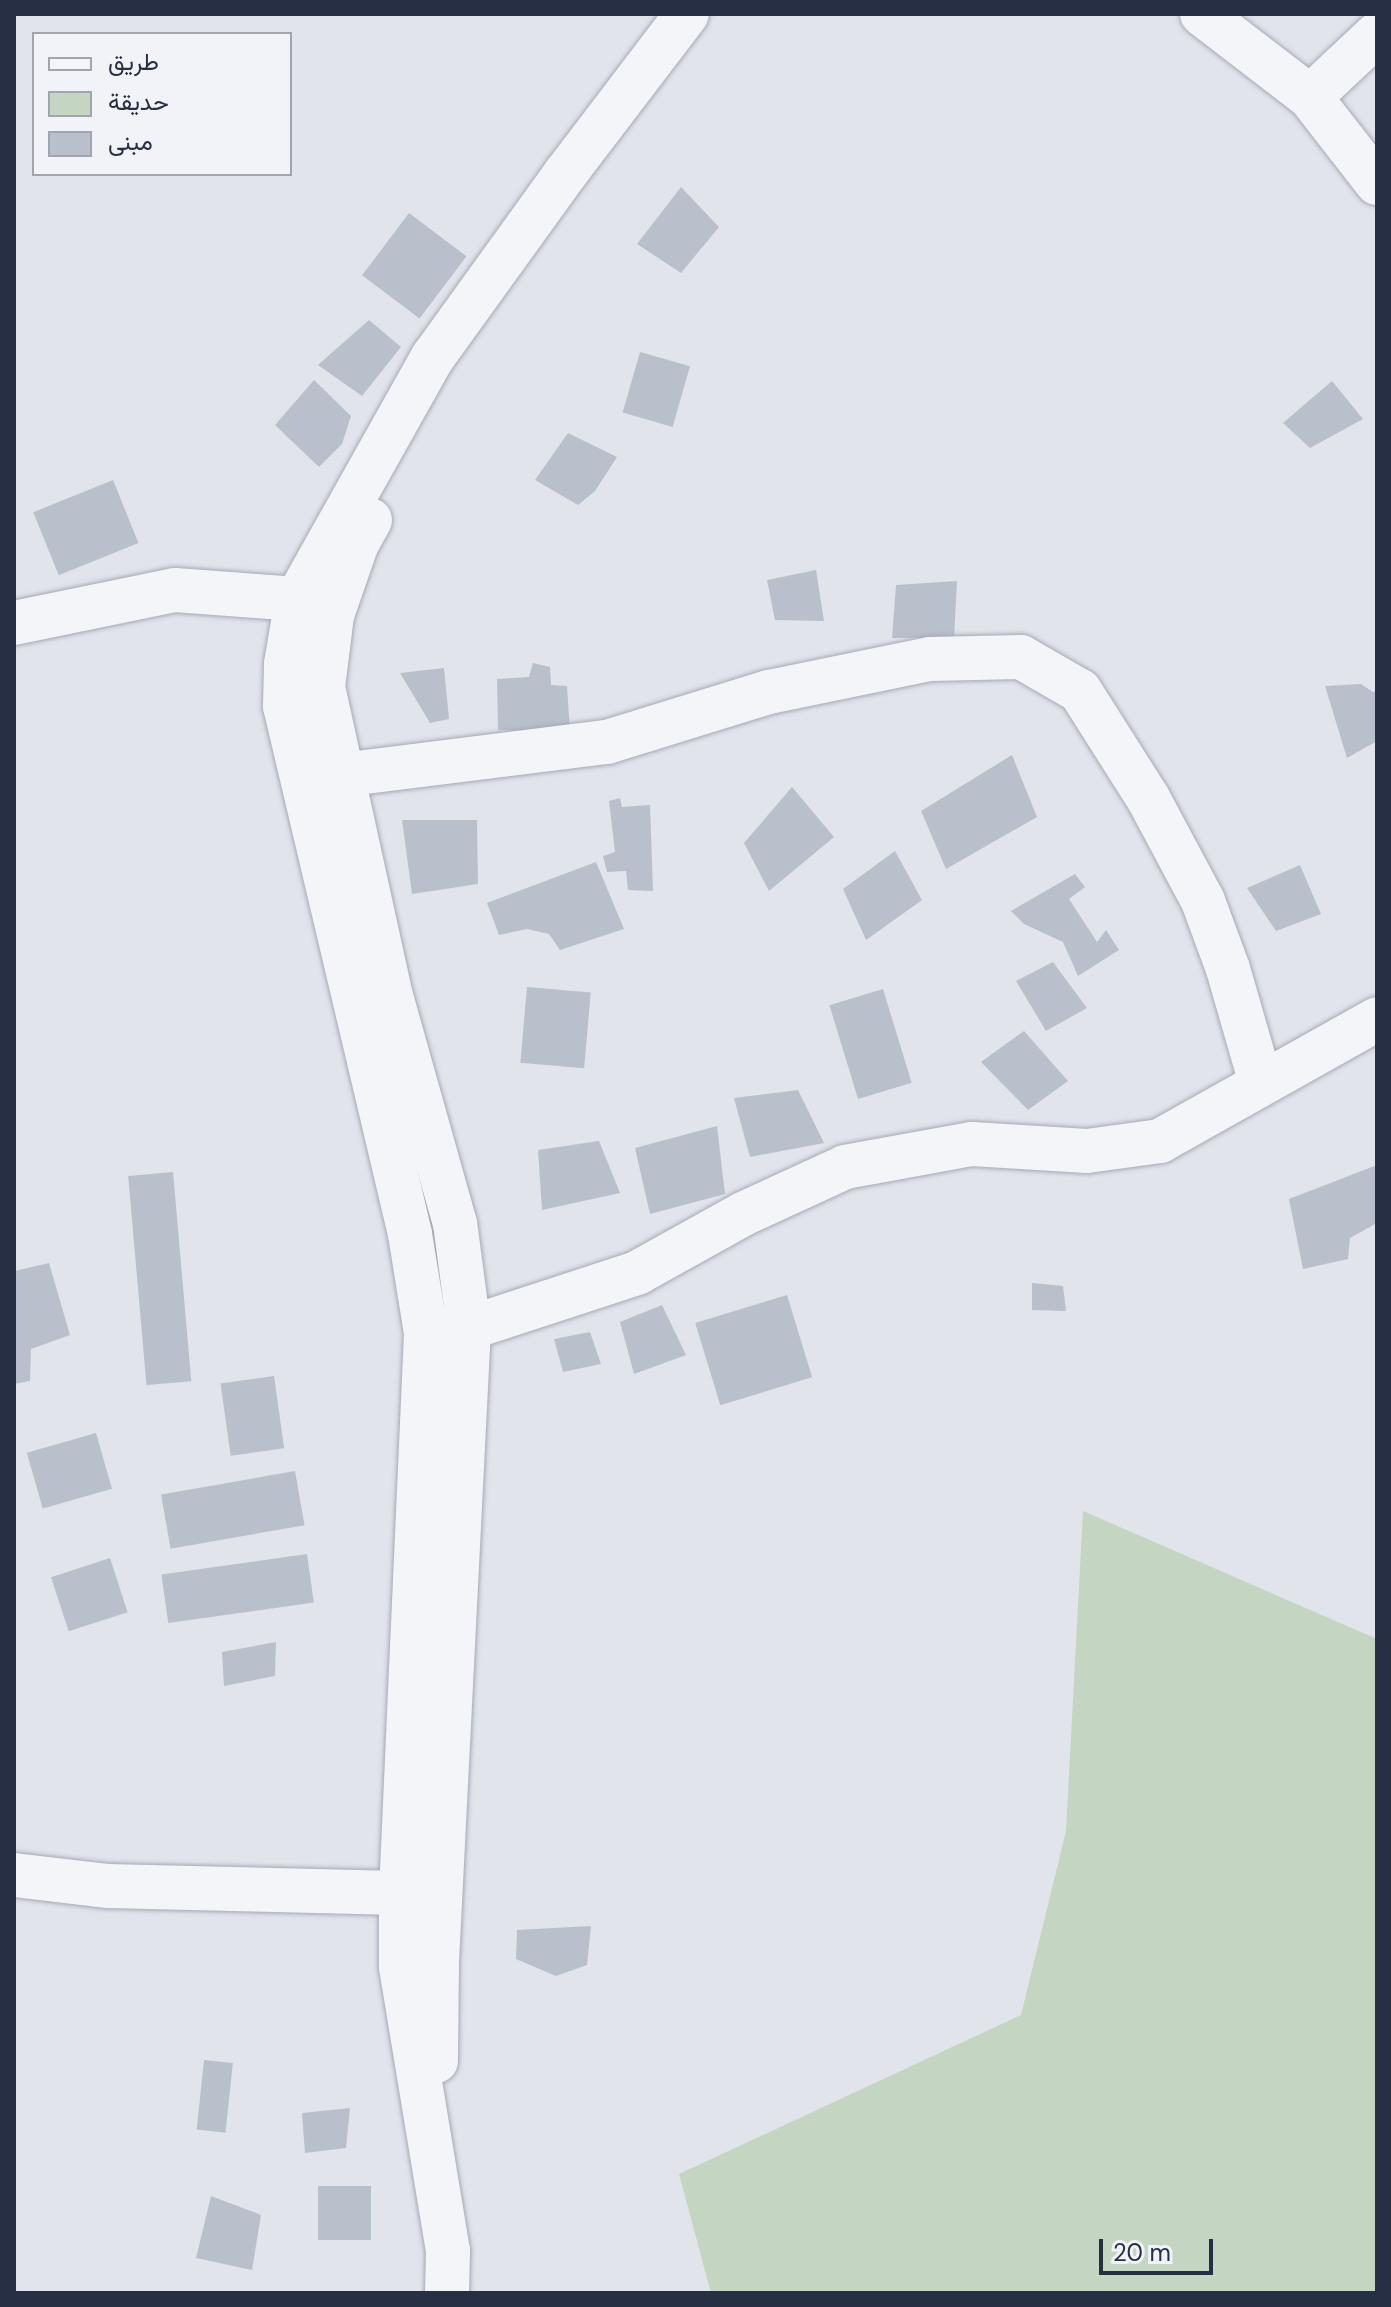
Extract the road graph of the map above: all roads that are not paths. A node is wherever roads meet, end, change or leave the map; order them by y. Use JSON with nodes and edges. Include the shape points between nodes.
{"nodes":[{"id":1,"x":687,"y":14,"type":"edge"},
{"id":2,"x":718,"y":14,"type":"edge"},
{"id":3,"x":1202,"y":14,"type":"edge"},
{"id":4,"x":1377,"y":34,"type":"edge"},
{"id":5,"x":1310,"y":97,"type":"junction"},
{"id":6,"x":1373,"y":171,"type":"edge"},
{"id":7,"x":314,"y":607,"type":"junction"},
{"id":8,"x":14,"y":623,"type":"edge"},
{"id":9,"x":322,"y":780,"type":"junction"},
{"id":10,"x":1377,"y":1019,"type":"edge"},
{"id":11,"x":1261,"y":1083,"type":"junction"},
{"id":12,"x":469,"y":1328,"type":"junction"},
{"id":13,"x":426,"y":1333,"type":"junction"},
{"id":14,"x":14,"y":1875,"type":"edge"},
{"id":15,"x":420,"y":1894,"type":"junction"},
{"id":16,"x":447,"y":2293,"type":"edge"}],
"edges":[{"from":1,"to":7,"type":"street","via":[[433,357]]},
{"from":2,"to":7,"type":"street","via":[[506,296]]},
{"from":3,"to":5,"type":"street"},
{"from":4,"to":5,"type":"street"},
{"from":5,"to":6,"type":"street"},
{"from":7,"to":8,"type":"street","via":[[175,590]]},
{"from":7,"to":9,"type":"street","via":[[323,687]]},
{"from":9,"to":11,"type":"street","via":[[607,742],[769,692],[930,659],[1021,657],[1080,691],[1148,798],[1203,901]]},
{"from":9,"to":12,"type":"street","via":[[455,1223]]},
{"from":9,"to":13,"type":"street"},
{"from":10,"to":11,"type":"street"},
{"from":11,"to":12,"type":"street","via":[[1160,1141],[1087,1151],[972,1144],[845,1167],[743,1214],[637,1273]]},
{"from":12,"to":13,"type":"street"},
{"from":12,"to":15,"type":"street"},
{"from":13,"to":15,"type":"street"},
{"from":14,"to":15,"type":"street","via":[[108,1886]]},
{"from":15,"to":16,"type":"street","via":[[401,1967],[448,2251]]}]}
